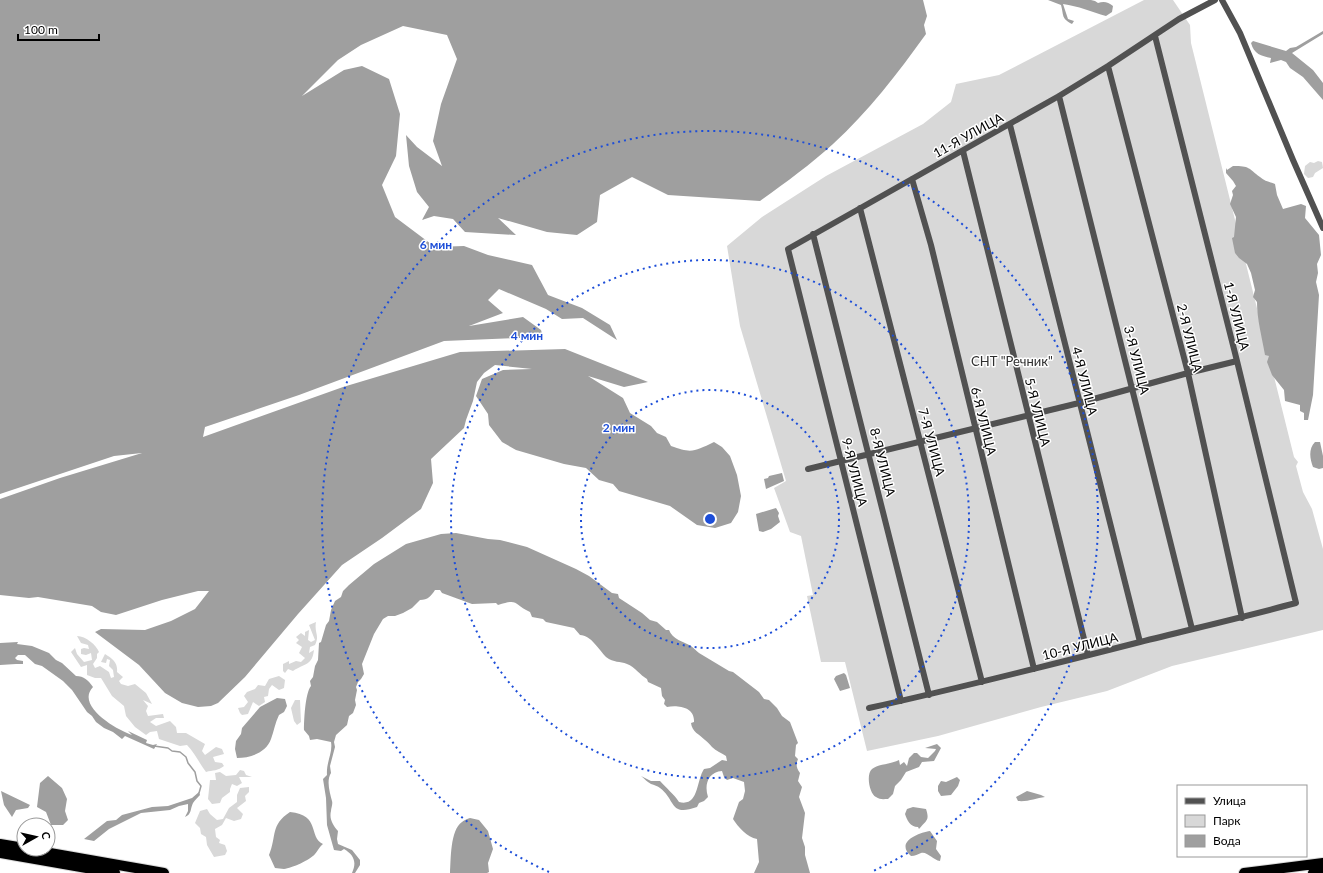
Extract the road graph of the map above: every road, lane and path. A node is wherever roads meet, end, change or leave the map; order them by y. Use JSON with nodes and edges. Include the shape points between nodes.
{"nodes":[{"id":1,"x":1215,"y":0,"type":"edge"},
{"id":2,"x":1222,"y":0,"type":"edge"},
{"id":3,"x":1155,"y":36,"type":"junction"},
{"id":4,"x":1108,"y":66,"type":"junction"},
{"id":5,"x":1059,"y":96,"type":"junction"},
{"id":6,"x":1010,"y":125,"type":"junction"},
{"id":7,"x":962,"y":151,"type":"junction"},
{"id":8,"x":912,"y":180,"type":"junction"},
{"id":9,"x":860,"y":208,"type":"junction"},
{"id":10,"x":1323,"y":228,"type":"edge"},
{"id":11,"x":813,"y":234,"type":"junction"},
{"id":12,"x":788,"y":249,"type":"joint"},
{"id":13,"x":1237,"y":362,"type":"junction"},
{"id":14,"x":1188,"y":373,"type":"junction"},
{"id":15,"x":1133,"y":389,"type":"junction"},
{"id":16,"x":1079,"y":402,"type":"junction"},
{"id":17,"x":1027,"y":416,"type":"junction"},
{"id":18,"x":974,"y":429,"type":"junction"},
{"id":19,"x":920,"y":442,"type":"junction"},
{"id":20,"x":870,"y":454,"type":"junction"},
{"id":21,"x":840,"y":461,"type":"junction"},
{"id":22,"x":808,"y":469,"type":"dead end"},
{"id":23,"x":1296,"y":603,"type":"joint"},
{"id":24,"x":1242,"y":618,"type":"junction"},
{"id":25,"x":1192,"y":629,"type":"junction"},
{"id":26,"x":1140,"y":642,"type":"junction"},
{"id":27,"x":1088,"y":655,"type":"junction"},
{"id":28,"x":1034,"y":669,"type":"junction"},
{"id":29,"x":982,"y":682,"type":"junction"},
{"id":30,"x":929,"y":695,"type":"junction"},
{"id":31,"x":900,"y":701,"type":"junction"},
{"id":32,"x":869,"y":708,"type":"dead end"},
{"id":33,"x":0,"y":844,"type":"edge"},
{"id":34,"x":16,"y":847,"type":"edge"},
{"id":35,"x":0,"y":853,"type":"edge"},
{"id":36,"x":56,"y":854,"type":"edge"},
{"id":37,"x":1323,"y":863,"type":"edge"},
{"id":38,"x":1323,"y":872,"type":"edge"},
{"id":39,"x":115,"y":873,"type":"edge"},
{"id":40,"x":164,"y":873,"type":"edge"},
{"id":41,"x":1244,"y":873,"type":"edge"},
{"id":42,"x":1313,"y":873,"type":"edge"}],
"edges":[{"from":1,"to":3,"type":"street","name":"11-Я УЛИЦА","via":[[1179,19]]},
{"from":2,"to":10,"type":"street","via":[[1240,33]]},
{"from":3,"to":4,"type":"street","name":"11-Я УЛИЦА"},
{"from":3,"to":13,"type":"street","name":"1-Я УЛИЦА"},
{"from":4,"to":5,"type":"street","name":"11-Я УЛИЦА"},
{"from":4,"to":14,"type":"street","name":"2-Я УЛИЦА"},
{"from":5,"to":6,"type":"street","name":"11-Я УЛИЦА"},
{"from":5,"to":15,"type":"street","name":"3-Я УЛИЦА"},
{"from":6,"to":7,"type":"street","name":"11-Я УЛИЦА"},
{"from":6,"to":16,"type":"street","name":"4-Я УЛИЦА"},
{"from":7,"to":8,"type":"street","name":"11-Я УЛИЦА"},
{"from":7,"to":17,"type":"street","name":"5-Я УЛИЦА"},
{"from":8,"to":9,"type":"street","name":"11-Я УЛИЦА"},
{"from":8,"to":18,"type":"street","name":"6-Я УЛИЦА","via":[[931,246]]},
{"from":9,"to":11,"type":"street","name":"11-Я УЛИЦА"},
{"from":9,"to":19,"type":"street","name":"7-Я УЛИЦА"},
{"from":11,"to":12,"type":"street","name":"11-Я УЛИЦА"},
{"from":11,"to":20,"type":"street","name":"8-Я УЛИЦА"},
{"from":12,"to":21,"type":"street","name":"9-Я УЛИЦА"},
{"from":13,"to":14,"type":"street"},
{"from":13,"to":23,"type":"street","name":"1-Я УЛИЦА"},
{"from":14,"to":15,"type":"street"},
{"from":14,"to":24,"type":"street","name":"2-Я УЛИЦА"},
{"from":15,"to":16,"type":"street"},
{"from":15,"to":25,"type":"street","name":"3-Я УЛИЦА"},
{"from":16,"to":17,"type":"street"},
{"from":16,"to":26,"type":"street","name":"4-Я УЛИЦА"},
{"from":17,"to":18,"type":"street"},
{"from":17,"to":27,"type":"street","name":"5-Я УЛИЦА"},
{"from":18,"to":19,"type":"street"},
{"from":18,"to":28,"type":"street","name":"6-Я УЛИЦА"},
{"from":19,"to":20,"type":"street"},
{"from":19,"to":29,"type":"street","name":"7-Я УЛИЦА"},
{"from":20,"to":21,"type":"street"},
{"from":20,"to":30,"type":"street","name":"8-Я УЛИЦА"},
{"from":21,"to":22,"type":"street"},
{"from":21,"to":31,"type":"street","name":"9-Я УЛИЦА"},
{"from":23,"to":24,"type":"street","name":"10-Я УЛИЦА"},
{"from":24,"to":25,"type":"street","name":"10-Я УЛИЦА"},
{"from":25,"to":26,"type":"street","name":"10-Я УЛИЦА"},
{"from":26,"to":27,"type":"street","name":"10-Я УЛИЦА"},
{"from":27,"to":28,"type":"street","name":"10-Я УЛИЦА"},
{"from":28,"to":29,"type":"street","name":"10-Я УЛИЦА"},
{"from":29,"to":30,"type":"street","name":"10-Я УЛИЦА"},
{"from":30,"to":31,"type":"street","name":"10-Я УЛИЦА"},
{"from":31,"to":32,"type":"street","name":"10-Я УЛИЦА"},
{"from":33,"to":34,"type":"highway"},
{"from":35,"to":39,"type":"highway"},
{"from":36,"to":40,"type":"highway"},
{"from":37,"to":41,"type":"highway"},
{"from":38,"to":42,"type":"highway"}]}
